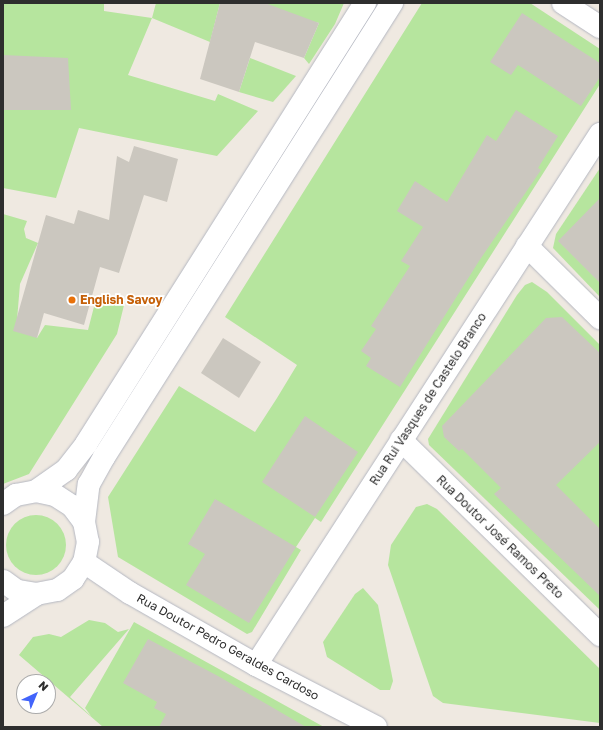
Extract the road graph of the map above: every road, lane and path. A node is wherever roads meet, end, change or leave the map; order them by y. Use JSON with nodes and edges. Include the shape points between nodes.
{"nodes":[{"id":1,"x":365,"y":3,"type":"edge"},
{"id":2,"x":392,"y":3,"type":"edge"},
{"id":3,"x":563,"y":3,"type":"edge"},
{"id":4,"x":600,"y":27,"type":"edge"},
{"id":5,"x":600,"y":134,"type":"edge"},
{"id":6,"x":527,"y":246,"type":"junction"},
{"id":7,"x":600,"y":318,"type":"edge"},
{"id":8,"x":401,"y":440,"type":"junction"},
{"id":9,"x":36,"y":491,"type":"junction"},
{"id":10,"x":3,"y":504,"type":"edge"},
{"id":11,"x":84,"y":522,"type":"junction"},
{"id":12,"x":84,"y":562,"type":"junction"},
{"id":13,"x":3,"y":581,"type":"edge"},
{"id":14,"x":37,"y":594,"type":"junction"},
{"id":15,"x":3,"y":616,"type":"edge"},
{"id":16,"x":600,"y":635,"type":"edge"},
{"id":17,"x":256,"y":664,"type":"junction"},
{"id":18,"x":376,"y":727,"type":"edge"}],
"edges":[{"from":1,"to":9,"type":"main road","via":[[86,444],[66,470]]},
{"from":2,"to":11,"type":"main road","via":[[104,456],[89,484]]},
{"from":3,"to":4,"type":"main road"},
{"from":5,"to":6,"type":"main road","name":"Rua Rui Vasques de Castelo Branco"},
{"from":6,"to":7,"type":"main road"},
{"from":6,"to":8,"type":"main road","name":"Rua Rui Vasques de Castelo Branco"},
{"from":8,"to":16,"type":"main road","name":"Rua Doutor José Ramos Preto"},
{"from":8,"to":17,"type":"main road","name":"Rua Rui Vasques de Castelo Branco"},
{"from":9,"to":10,"type":"main road","via":[[16,495]]},
{"from":9,"to":11,"type":"main road","via":[[55,495],[72,506]]},
{"from":11,"to":12,"type":"main road","via":[[88,542]]},
{"from":12,"to":14,"type":"main road","via":[[73,579],[57,590]]},
{"from":12,"to":17,"type":"main road","name":"Rua Doutor Pedro Geraldes Cardoso","via":[[130,592]]},
{"from":13,"to":14,"type":"main road","via":[[17,591]]},
{"from":14,"to":15,"type":"main road"},
{"from":17,"to":18,"type":"main road","name":"Rua Doutor Pedro Geraldes Cardoso"}]}
